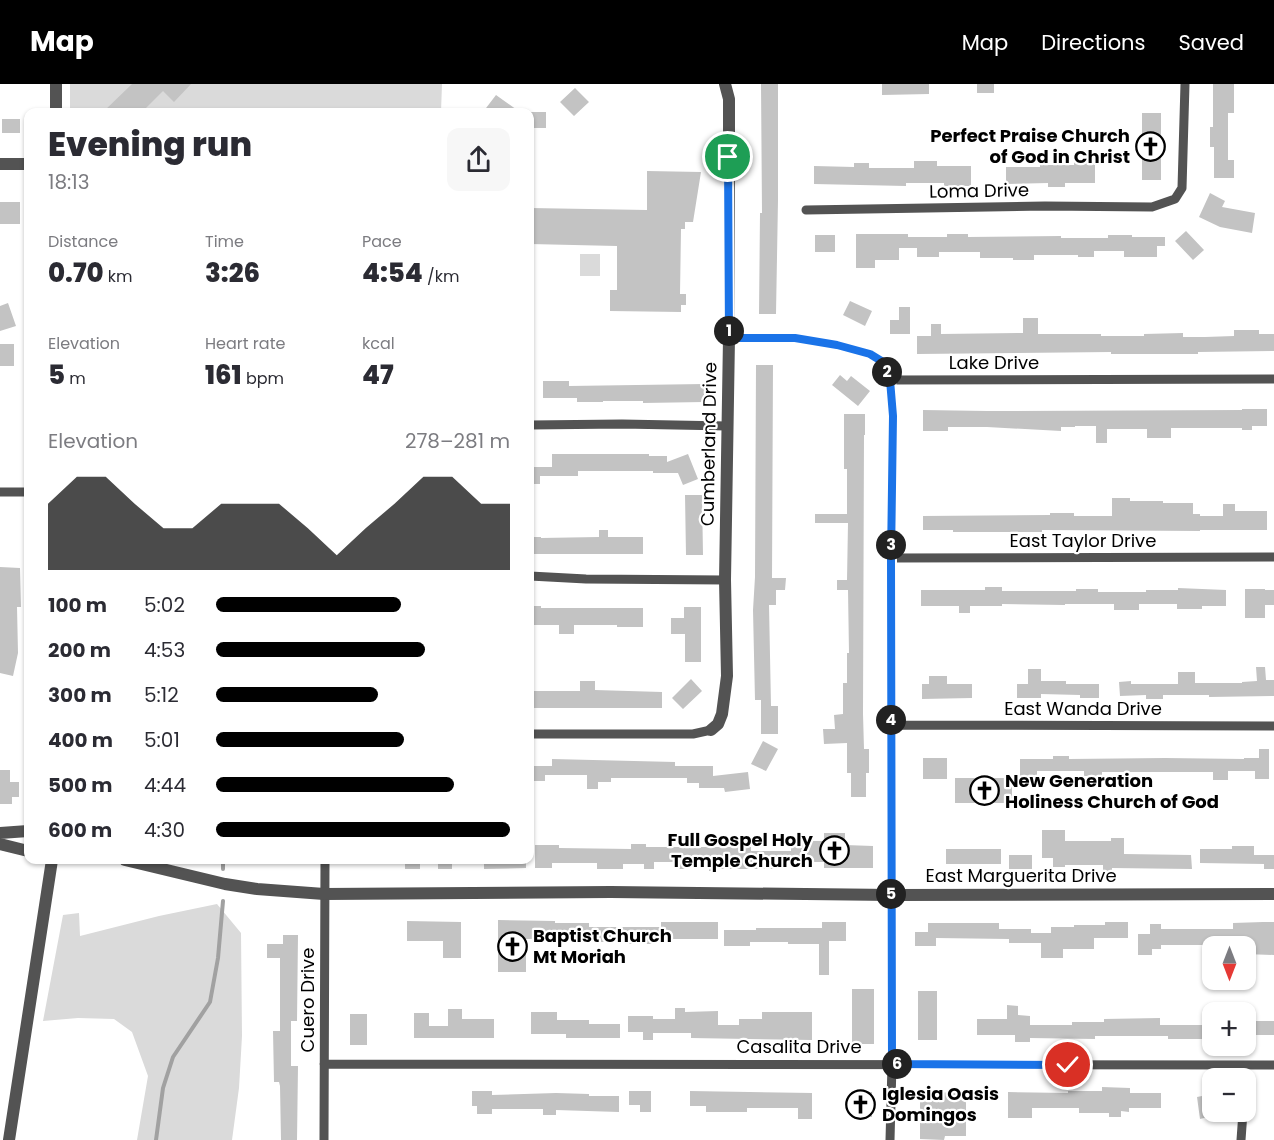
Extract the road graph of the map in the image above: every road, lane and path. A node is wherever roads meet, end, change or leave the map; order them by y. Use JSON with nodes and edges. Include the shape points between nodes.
{"nodes":[{"id":1,"x":56,"y":84,"type":"edge"},
{"id":2,"x":725,"y":84,"type":"edge"},
{"id":3,"x":1185,"y":84,"type":"edge"},
{"id":4,"x":56,"y":108,"type":"edge"},
{"id":5,"x":0,"y":164,"type":"edge"},
{"id":6,"x":24,"y":164,"type":"edge"},
{"id":7,"x":806,"y":210,"type":"dead end"},
{"id":8,"x":729,"y":338,"type":"junction"},
{"id":9,"x":1274,"y":379,"type":"edge"},
{"id":10,"x":890,"y":380,"type":"junction"},
{"id":11,"x":534,"y":425,"type":"edge"},
{"id":12,"x":728,"y":426,"type":"junction"},
{"id":13,"x":0,"y":492,"type":"edge"},
{"id":14,"x":24,"y":492,"type":"edge"},
{"id":15,"x":1274,"y":557,"type":"edge"},
{"id":16,"x":891,"y":558,"type":"junction"},
{"id":17,"x":534,"y":576,"type":"edge"},
{"id":18,"x":725,"y":580,"type":"junction"},
{"id":19,"x":891,"y":725,"type":"junction"},
{"id":20,"x":1274,"y":726,"type":"edge"},
{"id":21,"x":711,"y":730,"type":"joint"},
{"id":22,"x":534,"y":734,"type":"edge"},
{"id":23,"x":24,"y":831,"type":"edge"},
{"id":24,"x":0,"y":833,"type":"edge"},
{"id":25,"x":0,"y":844,"type":"edge"},
{"id":26,"x":24,"y":850,"type":"edge"},
{"id":27,"x":51,"y":864,"type":"edge"},
{"id":28,"x":142,"y":864,"type":"edge"},
{"id":29,"x":325,"y":864,"type":"edge"},
{"id":30,"x":324,"y":894,"type":"junction"},
{"id":31,"x":1274,"y":894,"type":"edge"},
{"id":32,"x":891,"y":895,"type":"junction"},
{"id":33,"x":324,"y":1064,"type":"junction"},
{"id":34,"x":892,"y":1064,"type":"junction"},
{"id":35,"x":1245,"y":1065,"type":"junction"},
{"id":36,"x":1274,"y":1065,"type":"edge"},
{"id":37,"x":1245,"y":1068,"type":"edge"},
{"id":38,"x":1242,"y":1122,"type":"edge"},
{"id":39,"x":9,"y":1140,"type":"edge"},
{"id":40,"x":324,"y":1140,"type":"edge"},
{"id":41,"x":890,"y":1140,"type":"edge"},
{"id":42,"x":1241,"y":1140,"type":"edge"}],
"edges":[{"from":1,"to":4,"type":"street"},
{"from":2,"to":8,"type":"street","name":"Cumberland Drive","via":[[729,99]]},
{"from":3,"to":7,"type":"street","name":"Loma Drive","via":[[1182,188],[1174,199],[1152,207]]},
{"from":5,"to":6,"type":"street"},
{"from":8,"to":10,"type":"street","via":[[795,338],[837,345],[883,362]]},
{"from":8,"to":12,"type":"street","name":"Cumberland Drive"},
{"from":9,"to":10,"type":"street","name":"Lake Drive"},
{"from":10,"to":16,"type":"street"},
{"from":11,"to":12,"type":"street"},
{"from":12,"to":18,"type":"street","name":"Cumberland Drive"},
{"from":13,"to":14,"type":"street"},
{"from":15,"to":16,"type":"street","name":"East Taylor Drive"},
{"from":16,"to":19,"type":"street"},
{"from":17,"to":18,"type":"street"},
{"from":18,"to":21,"type":"street","name":"Cumberland Drive","via":[[726,676],[722,714]]},
{"from":19,"to":20,"type":"street","name":"East Wanda Drive"},
{"from":19,"to":32,"type":"street"},
{"from":21,"to":22,"type":"street","via":[[693,735]]},
{"from":23,"to":24,"type":"street"},
{"from":25,"to":26,"type":"street"},
{"from":27,"to":39,"type":"street"},
{"from":28,"to":30,"type":"street","name":"East Marguerita Drive","via":[[257,890]]},
{"from":29,"to":30,"type":"street","name":"Cuero Drive"},
{"from":30,"to":32,"type":"street","name":"East Marguerita Drive"},
{"from":30,"to":33,"type":"street","name":"Cuero Drive"},
{"from":31,"to":32,"type":"street","name":"East Marguerita Drive"},
{"from":32,"to":34,"type":"street"},
{"from":33,"to":34,"type":"street","name":"Casalita Drive"},
{"from":33,"to":40,"type":"street","name":"Cuero Drive"},
{"from":34,"to":35,"type":"street","name":"Casalita Drive"},
{"from":34,"to":41,"type":"street"},
{"from":35,"to":36,"type":"street","name":"Casalita Drive"},
{"from":35,"to":37,"type":"street"},
{"from":38,"to":42,"type":"street"}]}
